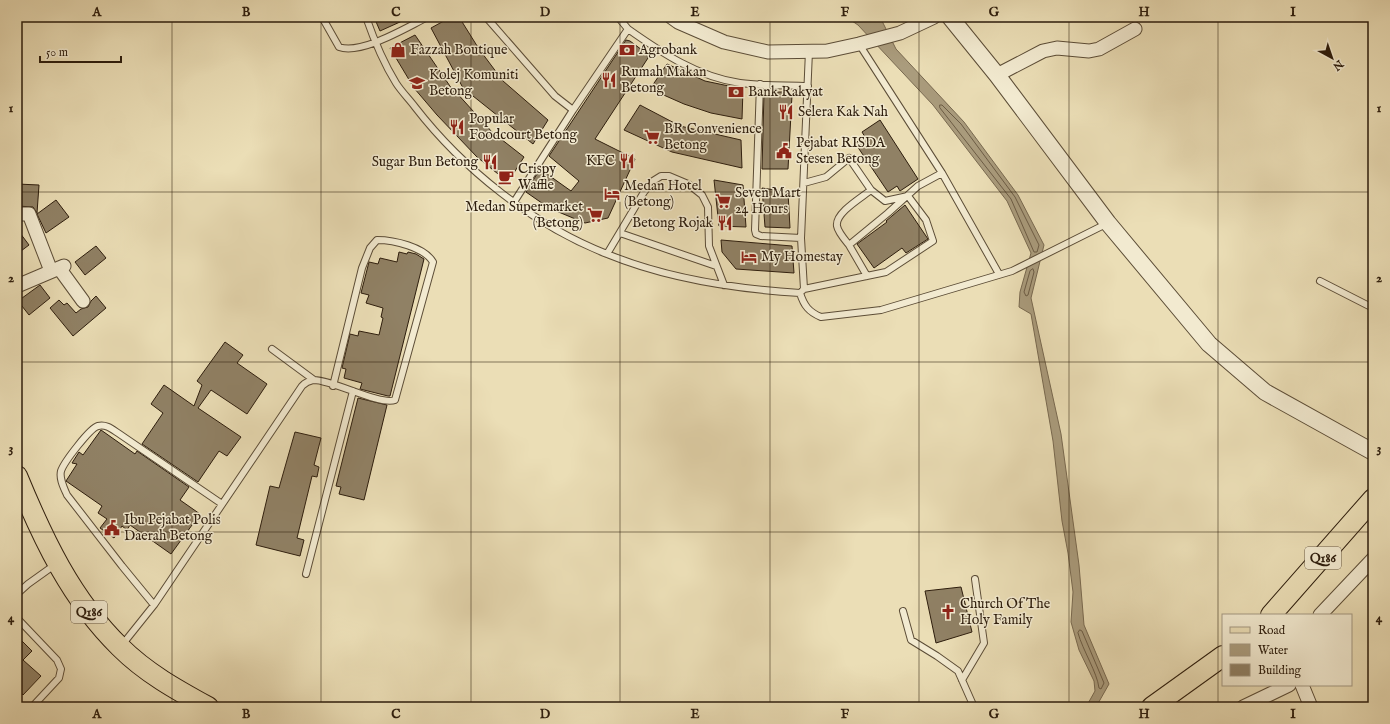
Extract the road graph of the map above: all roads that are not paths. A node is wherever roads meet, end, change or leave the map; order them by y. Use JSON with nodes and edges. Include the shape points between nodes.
{"nodes":[{"id":1,"x":322,"y":17,"type":"edge"},
{"id":2,"x":366,"y":17,"type":"edge"},
{"id":3,"x":428,"y":17,"type":"edge"},
{"id":4,"x":486,"y":17,"type":"edge"},
{"id":5,"x":618,"y":17,"type":"edge"},
{"id":6,"x":671,"y":17,"type":"edge"},
{"id":7,"x":934,"y":17,"type":"edge"},
{"id":8,"x":950,"y":17,"type":"edge"},
{"id":9,"x":628,"y":29,"type":"junction"},
{"id":10,"x":1135,"y":30,"type":"dead end"},
{"id":11,"x":375,"y":42,"type":"junction"},
{"id":12,"x":863,"y":43,"type":"junction"},
{"id":13,"x":809,"y":51,"type":"junction"},
{"id":14,"x":997,"y":75,"type":"junction"},
{"id":15,"x":760,"y":84,"type":"junction"},
{"id":16,"x":808,"y":86,"type":"junction"},
{"id":17,"x":573,"y":110,"type":"junction"},
{"id":18,"x":942,"y":174,"type":"junction"},
{"id":19,"x":804,"y":184,"type":"junction"},
{"id":20,"x":871,"y":190,"type":"junction"},
{"id":21,"x":908,"y":196,"type":"junction"},
{"id":22,"x":514,"y":202,"type":"junction"},
{"id":23,"x":17,"y":214,"type":"edge"},
{"id":24,"x":1108,"y":223,"type":"junction"},
{"id":25,"x":620,"y":233,"type":"junction"},
{"id":26,"x":801,"y":238,"type":"junction"},
{"id":27,"x":849,"y":245,"type":"junction"},
{"id":28,"x":607,"y":254,"type":"junction"},
{"id":29,"x":716,"y":266,"type":"junction"},
{"id":30,"x":58,"y":268,"type":"junction"},
{"id":31,"x":999,"y":274,"type":"junction"},
{"id":32,"x":867,"y":276,"type":"junction"},
{"id":33,"x":1320,"y":281,"type":"dead end"},
{"id":34,"x":724,"y":285,"type":"junction"},
{"id":35,"x":17,"y":286,"type":"edge"},
{"id":36,"x":802,"y":291,"type":"junction"},
{"id":37,"x":83,"y":301,"type":"dead end"},
{"id":38,"x":1373,"y":308,"type":"edge"},
{"id":39,"x":272,"y":349,"type":"dead end"},
{"id":40,"x":314,"y":380,"type":"junction"},
{"id":41,"x":333,"y":386,"type":"junction"},
{"id":42,"x":353,"y":391,"type":"junction"},
{"id":43,"x":1373,"y":452,"type":"edge"},
{"id":44,"x":17,"y":476,"type":"edge"},
{"id":45,"x":1373,"y":499,"type":"edge"},
{"id":46,"x":222,"y":504,"type":"junction"},
{"id":47,"x":1373,"y":559,"type":"edge"},
{"id":48,"x":57,"y":563,"type":"junction"},
{"id":49,"x":306,"y":574,"type":"dead end"},
{"id":50,"x":975,"y":579,"type":"dead end"},
{"id":51,"x":17,"y":594,"type":"edge"},
{"id":52,"x":154,"y":605,"type":"junction"},
{"id":53,"x":903,"y":611,"type":"dead end"},
{"id":54,"x":1272,"y":614,"type":"edge"},
{"id":55,"x":1321,"y":614,"type":"edge"},
{"id":56,"x":17,"y":618,"type":"edge"},
{"id":57,"x":120,"y":647,"type":"junction"},
{"id":58,"x":1222,"y":657,"type":"edge"},
{"id":59,"x":962,"y":680,"type":"junction"},
{"id":60,"x":1287,"y":686,"type":"edge"},
{"id":61,"x":1302,"y":686,"type":"edge"},
{"id":62,"x":32,"y":707,"type":"edge"},
{"id":63,"x":208,"y":707,"type":"edge"},
{"id":64,"x":974,"y":707,"type":"edge"},
{"id":65,"x":1152,"y":707,"type":"edge"},
{"id":66,"x":1243,"y":707,"type":"edge"},
{"id":67,"x":1311,"y":707,"type":"edge"}],
"edges":[{"from":1,"to":11,"type":"lane","via":[[339,47],[346,49]]},
{"from":2,"to":11,"type":"lane"},
{"from":3,"to":11,"type":"lane"},
{"from":4,"to":17,"type":"lane","via":[[555,96]]},
{"from":5,"to":9,"type":"lane"},
{"from":6,"to":13,"type":"street","via":[[724,42],[768,52]]},
{"from":7,"to":12,"type":"street","via":[[900,33]]},
{"from":8,"to":14,"type":"street"},
{"from":9,"to":15,"type":"lane","via":[[662,54],[700,72],[740,83]]},
{"from":9,"to":17,"type":"lane"},
{"from":10,"to":14,"type":"street","via":[[1099,49],[1089,51],[1057,48],[1043,51]]},
{"from":11,"to":22,"type":"lane","via":[[396,83],[428,124],[459,156]]},
{"from":12,"to":13,"type":"street","via":[[826,51]]},
{"from":12,"to":18,"type":"lane"},
{"from":13,"to":16,"type":"lane"},
{"from":14,"to":24,"type":"street"},
{"from":15,"to":16,"type":"lane"},
{"from":15,"to":26,"type":"lane","via":[[756,234]]},
{"from":16,"to":19,"type":"lane"},
{"from":17,"to":22,"type":"lane"},
{"from":18,"to":21,"type":"lane","via":[[918,186]]},
{"from":18,"to":31,"type":"lane"},
{"from":19,"to":20,"type":"lane","via":[[826,177],[848,158]]},
{"from":19,"to":26,"type":"lane"},
{"from":20,"to":21,"type":"lane","via":[[884,201]]},
{"from":20,"to":27,"type":"lane","via":[[841,213],[837,220],[837,228]]},
{"from":21,"to":27,"type":"lane"},
{"from":21,"to":32,"type":"lane","via":[[926,220],[933,241],[886,272]]},
{"from":22,"to":28,"type":"lane","via":[[551,226]]},
{"from":23,"to":30,"type":"street","via":[[29,214]]},
{"from":24,"to":31,"type":"lane","via":[[1012,271]]},
{"from":24,"to":43,"type":"street","via":[[1209,344],[1241,372],[1265,392]]},
{"from":25,"to":28,"type":"lane"},
{"from":25,"to":29,"type":"lane"},
{"from":25,"to":29,"type":"lane","via":[[653,181],[661,176],[669,176],[688,184],[702,195],[708,207],[709,246]]},
{"from":26,"to":36,"type":"lane"},
{"from":27,"to":32,"type":"lane"},
{"from":28,"to":34,"type":"lane","via":[[674,275]]},
{"from":29,"to":34,"type":"lane"},
{"from":30,"to":35,"type":"street"},
{"from":30,"to":37,"type":"street"},
{"from":31,"to":36,"type":"lane","via":[[881,310],[821,317],[812,314],[804,305]]},
{"from":32,"to":36,"type":"lane"},
{"from":33,"to":38,"type":"lane"},
{"from":34,"to":36,"type":"lane"},
{"from":39,"to":40,"type":"lane"},
{"from":40,"to":41,"type":"lane"},
{"from":40,"to":46,"type":"lane","via":[[307,381],[302,386]]},
{"from":41,"to":42,"type":"lane"},
{"from":41,"to":42,"type":"lane","via":[[362,268],[370,248],[377,240],[388,240],[428,255],[433,262],[395,400],[388,401]]},
{"from":42,"to":49,"type":"lane"},
{"from":44,"to":48,"type":"main road","number":"Q186","via":[[36,524]]},
{"from":45,"to":54,"type":"main road","number":"Q186"},
{"from":46,"to":52,"type":"lane"},
{"from":46,"to":52,"type":"lane","via":[[105,426],[94,428],[75,450],[61,471],[67,495]]},
{"from":47,"to":55,"type":"street"},
{"from":48,"to":51,"type":"lane"},
{"from":48,"to":57,"type":"main road","number":"Q186","via":[[72,590]]},
{"from":50,"to":59,"type":"lane","via":[[984,643]]},
{"from":52,"to":57,"type":"lane"},
{"from":53,"to":59,"type":"lane","via":[[911,640],[958,671]]},
{"from":56,"to":62,"type":"lane","via":[[57,660],[61,669],[59,678]]},
{"from":57,"to":63,"type":"main road","number":"Q186","via":[[173,688]]},
{"from":58,"to":65,"type":"main road"},
{"from":59,"to":64,"type":"lane"},
{"from":60,"to":66,"type":"street"},
{"from":61,"to":67,"type":"street"}]}
